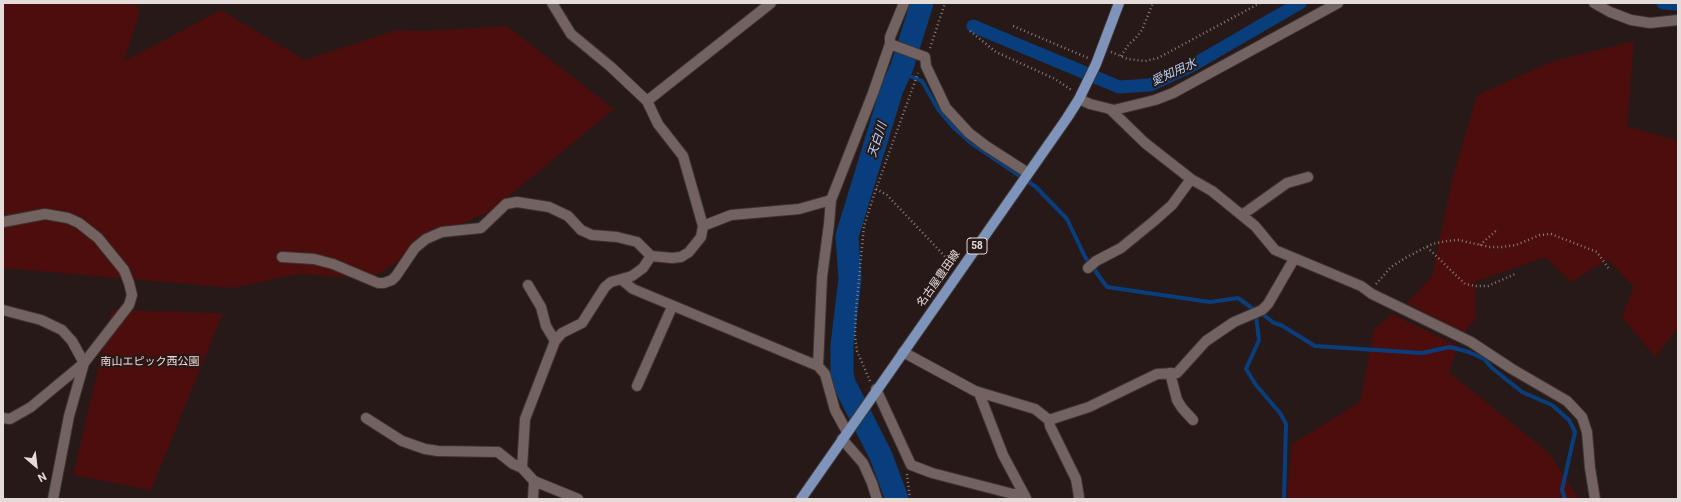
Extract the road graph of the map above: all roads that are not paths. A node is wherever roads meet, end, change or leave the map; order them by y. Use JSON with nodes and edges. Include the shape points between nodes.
{"nodes":[{"id":1,"x":552,"y":3,"type":"edge"},
{"id":2,"x":771,"y":3,"type":"edge"},
{"id":3,"x":904,"y":3,"type":"edge"},
{"id":4,"x":1120,"y":3,"type":"edge"},
{"id":5,"x":1338,"y":3,"type":"edge"},
{"id":6,"x":1594,"y":3,"type":"edge"},
{"id":7,"x":1678,"y":20,"type":"edge"},
{"id":8,"x":890,"y":44,"type":"junction"},
{"id":9,"x":1081,"y":95,"type":"junction"},
{"id":10,"x":647,"y":101,"type":"junction"},
{"id":11,"x":1114,"y":110,"type":"junction"},
{"id":12,"x":1028,"y":173,"type":"junction"},
{"id":13,"x":1308,"y":177,"type":"dead end"},
{"id":14,"x":1191,"y":179,"type":"junction"},
{"id":15,"x":831,"y":200,"type":"junction"},
{"id":16,"x":1242,"y":215,"type":"junction"},
{"id":17,"x":3,"y":222,"type":"edge"},
{"id":18,"x":703,"y":226,"type":"junction"},
{"id":19,"x":651,"y":256,"type":"junction"},
{"id":20,"x":282,"y":257,"type":"dead end"},
{"id":21,"x":1294,"y":259,"type":"junction"},
{"id":22,"x":1088,"y":268,"type":"dead end"},
{"id":23,"x":622,"y":280,"type":"junction"},
{"id":24,"x":528,"y":284,"type":"dead end"},
{"id":25,"x":672,"y":307,"type":"junction"},
{"id":26,"x":3,"y":310,"type":"edge"},
{"id":27,"x":555,"y":340,"type":"junction"},
{"id":28,"x":903,"y":352,"type":"junction"},
{"id":29,"x":84,"y":363,"type":"junction"},
{"id":30,"x":818,"y":366,"type":"junction"},
{"id":31,"x":1170,"y":374,"type":"junction"},
{"id":32,"x":637,"y":386,"type":"dead end"},
{"id":33,"x":876,"y":389,"type":"junction"},
{"id":34,"x":978,"y":393,"type":"junction"},
{"id":35,"x":3,"y":418,"type":"edge"},
{"id":36,"x":366,"y":418,"type":"dead end"},
{"id":37,"x":1049,"y":420,"type":"junction"},
{"id":38,"x":1193,"y":420,"type":"dead end"},
{"id":39,"x":846,"y":432,"type":"junction"},
{"id":40,"x":522,"y":468,"type":"junction"},
{"id":41,"x":534,"y":482,"type":"junction"},
{"id":42,"x":1025,"y":497,"type":"edge"},
{"id":43,"x":1079,"y":497,"type":"dead end"},
{"id":44,"x":53,"y":499,"type":"edge"},
{"id":45,"x":533,"y":499,"type":"edge"},
{"id":46,"x":578,"y":499,"type":"edge"},
{"id":47,"x":801,"y":499,"type":"edge"},
{"id":48,"x":877,"y":499,"type":"edge"},
{"id":49,"x":1595,"y":499,"type":"edge"}],
"edges":[{"from":1,"to":10,"type":"street","via":[[571,34],[612,67]]},
{"from":2,"to":10,"type":"street"},
{"from":3,"to":8,"type":"street","via":[[890,37]]},
{"from":4,"to":9,"type":"main road","name":"名古屋豊田線","number":"58"},
{"from":5,"to":11,"type":"street","via":[[1173,93]]},
{"from":6,"to":7,"type":"street","via":[[1631,20],[1650,23]]},
{"from":8,"to":12,"type":"street","via":[[925,61],[946,108],[955,118],[986,146]]},
{"from":8,"to":15,"type":"street"},
{"from":9,"to":11,"type":"street","via":[[1090,104]]},
{"from":9,"to":12,"type":"main road","name":"名古屋豊田線","number":"58"},
{"from":10,"to":18,"type":"street","via":[[658,124],[683,156]]},
{"from":11,"to":14,"type":"street","via":[[1111,110],[1145,143]]},
{"from":12,"to":28,"type":"main road","name":"名古屋豊田線","number":"58"},
{"from":13,"to":16,"type":"street","via":[[1287,183]]},
{"from":14,"to":16,"type":"street","via":[[1212,191]]},
{"from":14,"to":22,"type":"street","via":[[1172,205],[1154,221],[1121,248]]},
{"from":15,"to":18,"type":"street","via":[[799,209],[731,215]]},
{"from":15,"to":30,"type":"street","via":[[822,277]]},
{"from":16,"to":21,"type":"street","via":[[1275,250]]},
{"from":17,"to":29,"type":"street","via":[[45,214],[68,218],[98,238],[124,270],[132,295],[129,306]]},
{"from":18,"to":19,"type":"street","via":[[701,237],[689,252],[681,257]]},
{"from":19,"to":20,"type":"street","via":[[637,242],[592,235],[581,230],[568,216],[549,207],[517,202],[506,204],[482,228],[442,232],[426,239],[415,248],[396,276],[384,283],[314,259]]},
{"from":19,"to":23,"type":"street","via":[[642,268]]},
{"from":21,"to":31,"type":"street","via":[[1268,304],[1206,341],[1177,373]]},
{"from":21,"to":49,"type":"street","via":[[1361,286],[1372,294],[1471,342],[1567,401],[1582,417],[1587,432]]},
{"from":23,"to":25,"type":"street","via":[[633,289]]},
{"from":23,"to":27,"type":"street","via":[[611,282],[605,287],[582,323],[562,333]]},
{"from":24,"to":27,"type":"street","via":[[541,307],[546,326]]},
{"from":25,"to":30,"type":"street"},
{"from":25,"to":32,"type":"street"},
{"from":26,"to":29,"type":"street","via":[[41,320],[62,330],[72,341]]},
{"from":27,"to":40,"type":"street","via":[[525,419]]},
{"from":28,"to":33,"type":"main road","name":"名古屋豊田線","number":"58"},
{"from":28,"to":34,"type":"street"},
{"from":29,"to":35,"type":"street","via":[[31,407],[10,419]]},
{"from":29,"to":44,"type":"street","via":[[69,416]]},
{"from":30,"to":39,"type":"street","via":[[825,374],[835,410]]},
{"from":31,"to":37,"type":"street","via":[[1157,374],[1089,407]]},
{"from":31,"to":38,"type":"street","via":[[1177,400]]},
{"from":33,"to":39,"type":"main road","name":"名古屋豊田線","number":"58","via":[[871,400]]},
{"from":33,"to":42,"type":"street","via":[[909,462],[914,467]]},
{"from":34,"to":37,"type":"street","via":[[1035,409]]},
{"from":34,"to":42,"type":"street","via":[[1003,455]]},
{"from":36,"to":40,"type":"street","via":[[402,441],[415,446],[438,451],[498,452]]},
{"from":37,"to":43,"type":"street","via":[[1076,479]]},
{"from":39,"to":47,"type":"main road","name":"名古屋豊田線","number":"58"},
{"from":39,"to":48,"type":"street","via":[[863,463]]},
{"from":40,"to":41,"type":"street"},
{"from":41,"to":45,"type":"street"},
{"from":41,"to":46,"type":"street"}]}
